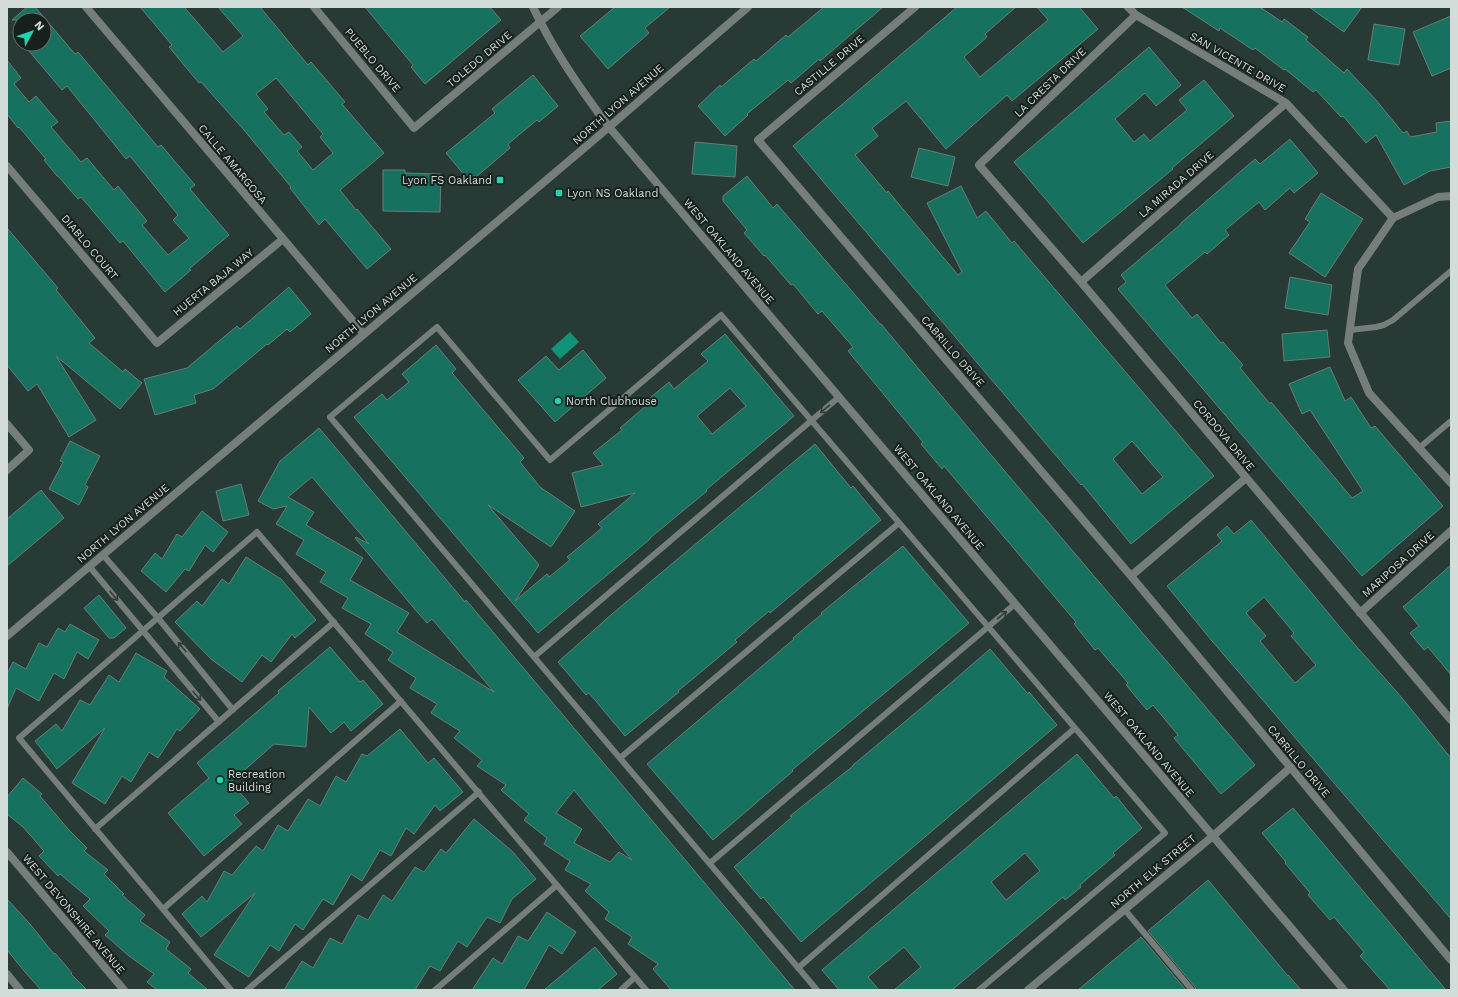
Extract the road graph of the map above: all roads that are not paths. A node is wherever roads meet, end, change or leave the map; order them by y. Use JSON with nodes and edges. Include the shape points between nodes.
{"nodes":[{"id":1,"x":86,"y":7,"type":"edge"},
{"id":2,"x":314,"y":7,"type":"edge"},
{"id":3,"x":533,"y":7,"type":"edge"},
{"id":4,"x":558,"y":7,"type":"edge"},
{"id":5,"x":748,"y":7,"type":"edge"},
{"id":6,"x":915,"y":7,"type":"edge"},
{"id":7,"x":1128,"y":7,"type":"edge"},
{"id":8,"x":1136,"y":15,"type":"junction"},
{"id":9,"x":540,"y":22,"type":"junction"},
{"id":10,"x":1286,"y":103,"type":"junction"},
{"id":11,"x":609,"y":127,"type":"junction"},
{"id":12,"x":414,"y":128,"type":"joint"},
{"id":13,"x":758,"y":140,"type":"joint"},
{"id":14,"x":979,"y":165,"type":"joint"},
{"id":15,"x":7,"y":166,"type":"edge"},
{"id":16,"x":1451,"y":196,"type":"edge"},
{"id":17,"x":1393,"y":218,"type":"junction"},
{"id":18,"x":283,"y":239,"type":"junction"},
{"id":19,"x":1451,"y":270,"type":"edge"},
{"id":20,"x":1081,"y":282,"type":"junction"},
{"id":21,"x":1350,"y":330,"type":"junction"},
{"id":22,"x":364,"y":334,"type":"junction"},
{"id":23,"x":157,"y":343,"type":"joint"},
{"id":24,"x":839,"y":397,"type":"junction"},
{"id":25,"x":811,"y":420,"type":"junction"},
{"id":26,"x":1451,"y":421,"type":"edge"},
{"id":27,"x":7,"y":424,"type":"edge"},
{"id":28,"x":1419,"y":448,"type":"junction"},
{"id":29,"x":7,"y":470,"type":"edge"},
{"id":30,"x":1246,"y":478,"type":"junction"},
{"id":31,"x":1451,"y":483,"type":"edge"},
{"id":32,"x":899,"y":523,"type":"junction"},
{"id":33,"x":1451,"y":531,"type":"edge"},
{"id":34,"x":103,"y":554,"type":"junction"},
{"id":35,"x":89,"y":566,"type":"junction"},
{"id":36,"x":1131,"y":576,"type":"junction"},
{"id":37,"x":1015,"y":604,"type":"junction"},
{"id":38,"x":1360,"y":613,"type":"junction"},
{"id":39,"x":158,"y":618,"type":"junction"},
{"id":40,"x":334,"y":622,"type":"junction"},
{"id":41,"x":988,"y":627,"type":"junction"},
{"id":42,"x":143,"y":631,"type":"junction"},
{"id":43,"x":7,"y":636,"type":"edge"},
{"id":44,"x":534,"y":657,"type":"junction"},
{"id":45,"x":401,"y":701,"type":"junction"},
{"id":46,"x":233,"y":710,"type":"junction"},
{"id":47,"x":1451,"y":720,"type":"edge"},
{"id":48,"x":219,"y":722,"type":"junction"},
{"id":49,"x":1075,"y":728,"type":"junction"},
{"id":50,"x":620,"y":758,"type":"junction"},
{"id":51,"x":1291,"y":768,"type":"junction"},
{"id":52,"x":479,"y":792,"type":"junction"},
{"id":53,"x":95,"y":829,"type":"junction"},
{"id":54,"x":1213,"y":836,"type":"junction"},
{"id":55,"x":7,"y":852,"type":"edge"},
{"id":56,"x":710,"y":863,"type":"junction"},
{"id":57,"x":557,"y":885,"type":"junction"},
{"id":58,"x":163,"y":909,"type":"junction"},
{"id":59,"x":1124,"y":910,"type":"junction"},
{"id":60,"x":1451,"y":960,"type":"edge"},
{"id":61,"x":798,"y":968,"type":"junction"},
{"id":62,"x":7,"y":974,"type":"edge"},
{"id":63,"x":635,"y":978,"type":"junction"},
{"id":64,"x":1031,"y":989,"type":"edge"},
{"id":65,"x":20,"y":990,"type":"edge"},
{"id":66,"x":124,"y":990,"type":"edge"},
{"id":67,"x":232,"y":990,"type":"edge"},
{"id":68,"x":246,"y":990,"type":"edge"},
{"id":69,"x":435,"y":990,"type":"edge"},
{"id":70,"x":621,"y":990,"type":"edge"},
{"id":71,"x":646,"y":990,"type":"edge"},
{"id":72,"x":817,"y":990,"type":"edge"},
{"id":73,"x":979,"y":990,"type":"edge"},
{"id":74,"x":1192,"y":990,"type":"edge"},
{"id":75,"x":1344,"y":990,"type":"edge"}],
"edges":[{"from":1,"to":18,"type":"street","name":"CALLE AMARGOSA"},
{"from":2,"to":12,"type":"street","name":"PUEBLO DRIVE"},
{"from":3,"to":9,"type":"street","name":"WEST OAKLAND AVENUE"},
{"from":4,"to":9,"type":"street","name":"TOLEDO DRIVE"},
{"from":5,"to":11,"type":"street","name":"NORTH LYON AVENUE"},
{"from":6,"to":13,"type":"street","name":"CASTILLE DRIVE"},
{"from":7,"to":8,"type":"street","name":"SAN VICENTE DRIVE"},
{"from":8,"to":10,"type":"street","name":"SAN VICENTE DRIVE"},
{"from":8,"to":14,"type":"street","name":"LA CRESTA DRIVE"},
{"from":9,"to":11,"type":"street","name":"WEST OAKLAND AVENUE","via":[[583,93]]},
{"from":9,"to":12,"type":"street","name":"TOLEDO DRIVE"},
{"from":10,"to":17,"type":"street","name":"SAN VICENTE DRIVE"},
{"from":10,"to":20,"type":"street","name":"LA MIRADA DRIVE"},
{"from":11,"to":22,"type":"street","name":"NORTH LYON AVENUE"},
{"from":11,"to":24,"type":"street","name":"WEST OAKLAND AVENUE"},
{"from":13,"to":36,"type":"street","name":"CABRILLO DRIVE"},
{"from":14,"to":20,"type":"street","name":"CORDOVA DRIVE"},
{"from":15,"to":23,"type":"street","name":"DIABLO COURT"},
{"from":16,"to":17,"type":"street","via":[[1438,197]]},
{"from":17,"to":21,"type":"street","via":[[1358,269]]},
{"from":18,"to":22,"type":"street","name":"CALLE AMARGOSA"},
{"from":18,"to":23,"type":"street","name":"HUERTA BAJA WAY"},
{"from":19,"to":21,"type":"lane","via":[[1394,320],[1376,327]]},
{"from":20,"to":30,"type":"street","name":"CORDOVA DRIVE"},
{"from":21,"to":28,"type":"street","via":[[1348,343],[1369,393]]},
{"from":22,"to":34,"type":"street","name":"NORTH LYON AVENUE"},
{"from":24,"to":25,"type":"lane","one_way":true},
{"from":24,"to":37,"type":"street","name":"WEST OAKLAND AVENUE"},
{"from":25,"to":32,"type":"lane"},
{"from":25,"to":44,"type":"lane"},
{"from":25,"to":44,"type":"lane","via":[[722,316],[550,460],[437,327],[330,417]]},
{"from":26,"to":28,"type":"lane"},
{"from":27,"to":29,"type":"street","via":[[29,450]]},
{"from":28,"to":31,"type":"street"},
{"from":30,"to":36,"type":"street"},
{"from":30,"to":38,"type":"street","name":"CORDOVA DRIVE"},
{"from":32,"to":41,"type":"lane"},
{"from":32,"to":50,"type":"lane"},
{"from":33,"to":38,"type":"street","name":"MARIPOSA DRIVE"},
{"from":34,"to":35,"type":"street","name":"NORTH LYON AVENUE"},
{"from":34,"to":39,"type":"lane"},
{"from":35,"to":42,"type":"lane","one_way":true},
{"from":35,"to":43,"type":"street","name":"NORTH LYON AVENUE"},
{"from":36,"to":51,"type":"street","name":"CABRILLO DRIVE"},
{"from":41,"to":37,"type":"lane","one_way":true},
{"from":37,"to":54,"type":"street","name":"WEST OAKLAND AVENUE"},
{"from":38,"to":47,"type":"street","name":"CORDOVA DRIVE"},
{"from":39,"to":40,"type":"lane","via":[[257,532]]},
{"from":39,"to":42,"type":"lane"},
{"from":46,"to":39,"type":"lane","one_way":true},
{"from":40,"to":45,"type":"lane"},
{"from":40,"to":46,"type":"lane"},
{"from":41,"to":49,"type":"lane"},
{"from":41,"to":56,"type":"lane"},
{"from":42,"to":48,"type":"lane","one_way":true},
{"from":42,"to":53,"type":"lane","via":[[19,738]]},
{"from":44,"to":50,"type":"lane"},
{"from":45,"to":52,"type":"lane"},
{"from":45,"to":58,"type":"lane"},
{"from":46,"to":48,"type":"lane"},
{"from":48,"to":53,"type":"lane"},
{"from":49,"to":61,"type":"lane"},
{"from":49,"to":73,"type":"lane","via":[[1165,833]]},
{"from":50,"to":56,"type":"lane"},
{"from":51,"to":54,"type":"street","name":"NORTH ELK STREET"},
{"from":51,"to":60,"type":"street","name":"CABRILLO DRIVE"},
{"from":52,"to":57,"type":"lane"},
{"from":52,"to":68,"type":"lane"},
{"from":53,"to":58,"type":"lane"},
{"from":54,"to":59,"type":"street","name":"NORTH ELK STREET"},
{"from":54,"to":75,"type":"street","name":"WEST OAKLAND AVENUE"},
{"from":55,"to":66,"type":"street","name":"WEST DEVONSHIRE AVENUE"},
{"from":56,"to":61,"type":"lane"},
{"from":57,"to":63,"type":"lane"},
{"from":57,"to":69,"type":"lane"},
{"from":58,"to":67,"type":"lane"},
{"from":59,"to":64,"type":"street","name":"NORTH ELK STREET"},
{"from":59,"to":74,"type":"lane"},
{"from":61,"to":72,"type":"lane"},
{"from":62,"to":65,"type":"street"},
{"from":63,"to":70,"type":"lane"},
{"from":63,"to":71,"type":"lane"}]}
